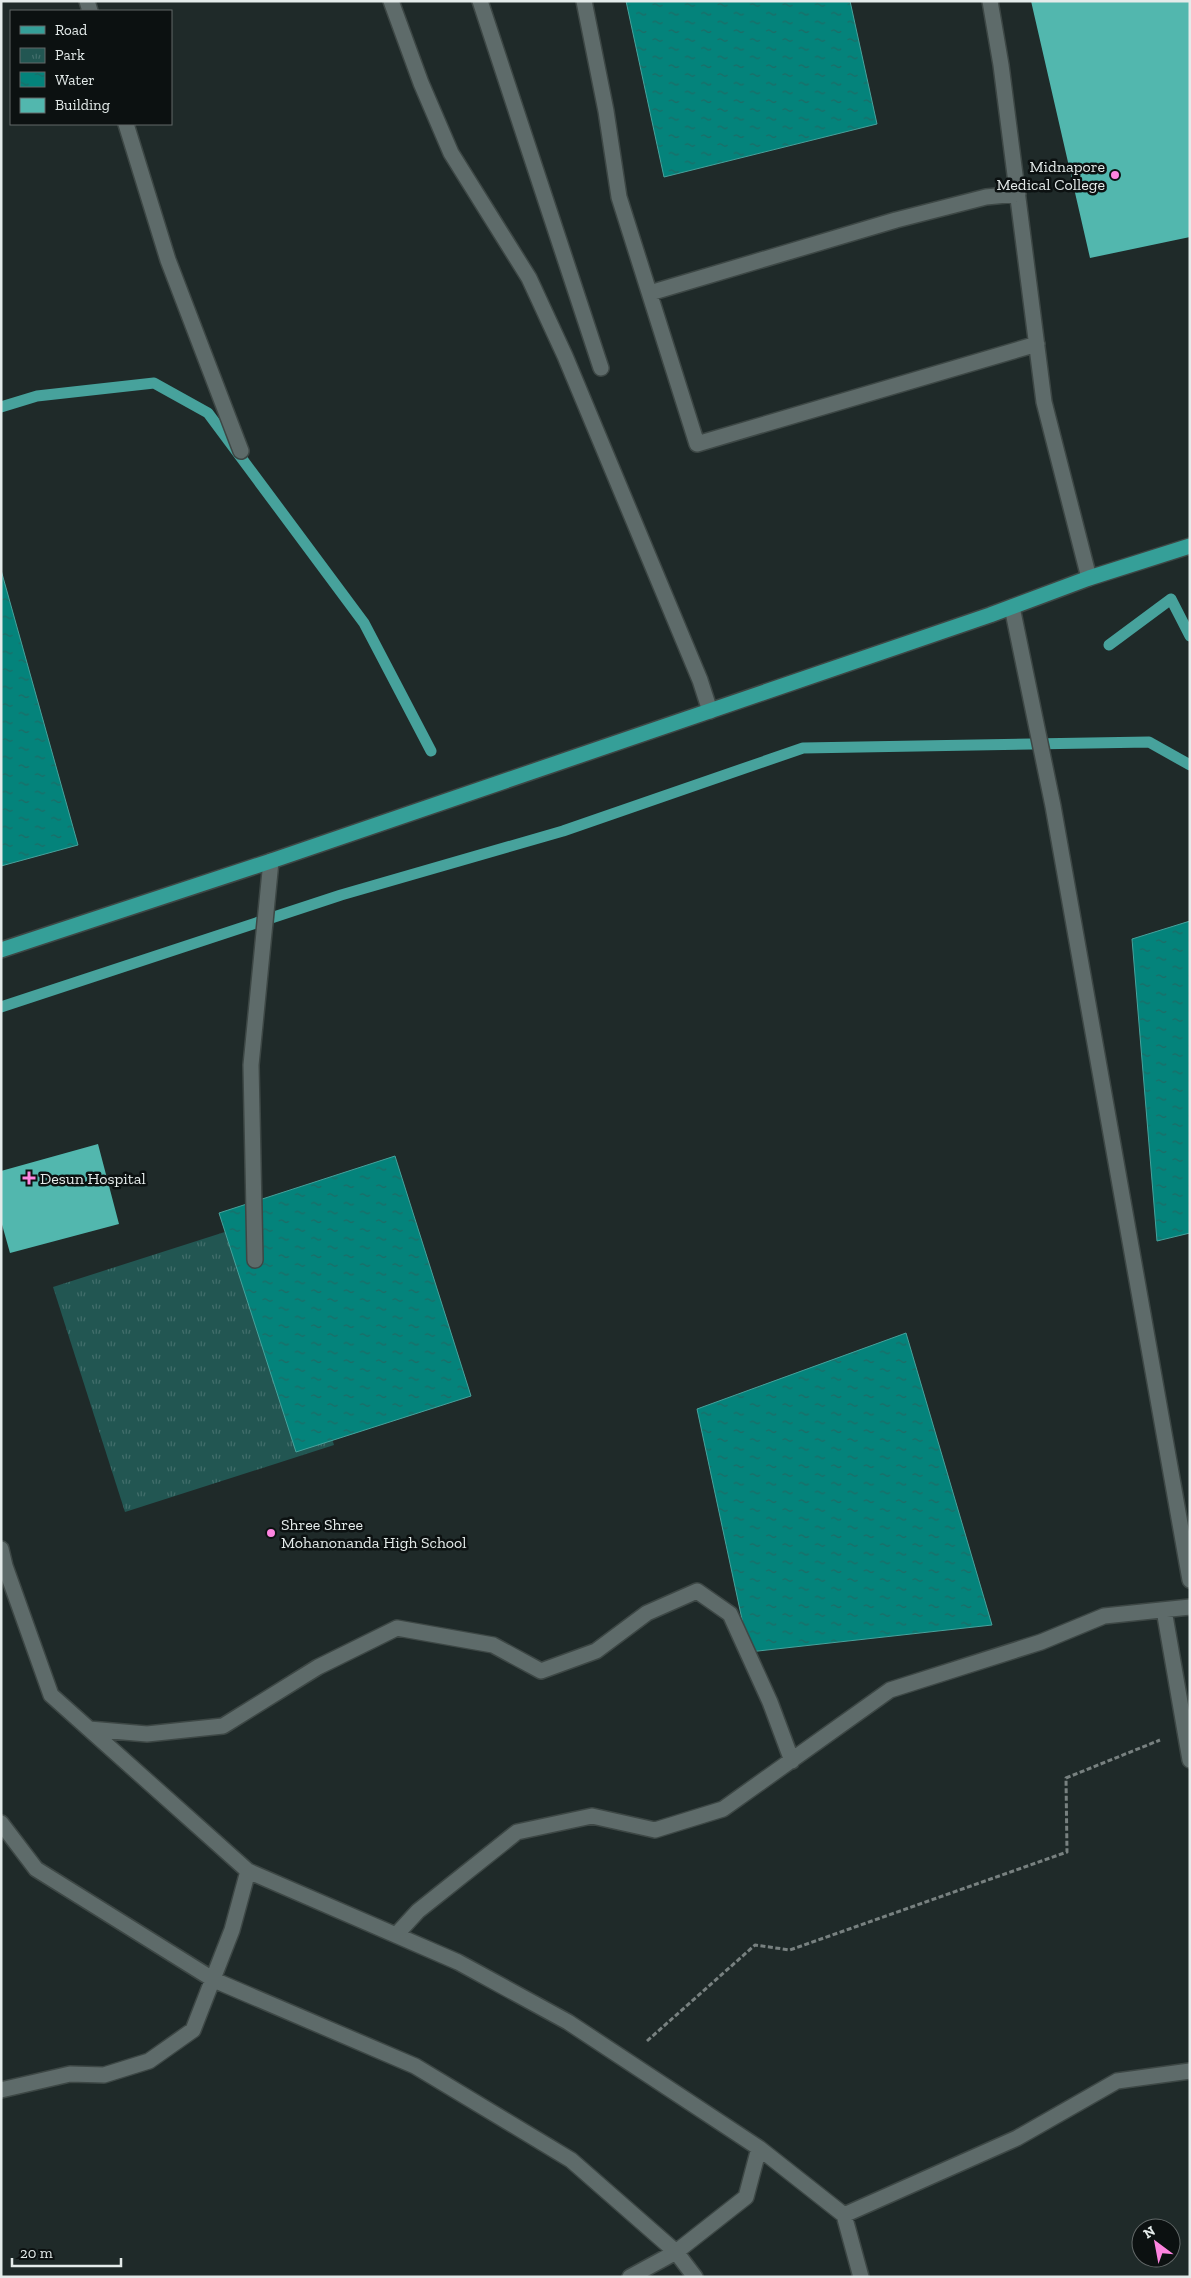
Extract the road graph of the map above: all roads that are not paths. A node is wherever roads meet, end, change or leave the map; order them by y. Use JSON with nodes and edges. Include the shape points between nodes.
{"nodes":[{"id":1,"x":391,"y":1,"type":"edge"},
{"id":2,"x":480,"y":1,"type":"edge"},
{"id":3,"x":584,"y":1,"type":"edge"},
{"id":4,"x":990,"y":1,"type":"edge"},
{"id":5,"x":126,"y":125,"type":"edge"},
{"id":6,"x":1018,"y":194,"type":"junction"},
{"id":7,"x":650,"y":293,"type":"junction"},
{"id":8,"x":1037,"y":344,"type":"junction"},
{"id":9,"x":601,"y":368,"type":"dead end"},
{"id":10,"x":240,"y":451,"type":"dead end"},
{"id":11,"x":1190,"y":546,"type":"edge"},
{"id":12,"x":1089,"y":578,"type":"junction"},
{"id":13,"x":1012,"y":608,"type":"junction"},
{"id":14,"x":710,"y":712,"type":"junction"},
{"id":15,"x":271,"y":861,"type":"junction"},
{"id":16,"x":1,"y":950,"type":"edge"},
{"id":17,"x":256,"y":1260,"type":"dead end"},
{"id":18,"x":1,"y":1549,"type":"edge"},
{"id":19,"x":1190,"y":1580,"type":"edge"},
{"id":20,"x":1190,"y":1607,"type":"edge"},
{"id":21,"x":1164,"y":1610,"type":"junction"},
{"id":22,"x":89,"y":1729,"type":"junction"},
{"id":23,"x":1190,"y":1760,"type":"edge"},
{"id":24,"x":792,"y":1761,"type":"junction"},
{"id":25,"x":1,"y":1823,"type":"edge"},
{"id":26,"x":248,"y":1871,"type":"junction"},
{"id":27,"x":396,"y":1935,"type":"junction"},
{"id":28,"x":214,"y":1980,"type":"junction"},
{"id":29,"x":1190,"y":2071,"type":"edge"},
{"id":30,"x":1,"y":2090,"type":"edge"},
{"id":31,"x":759,"y":2148,"type":"junction"},
{"id":32,"x":844,"y":2215,"type":"junction"},
{"id":33,"x":676,"y":2252,"type":"junction"},
{"id":34,"x":630,"y":2277,"type":"edge"},
{"id":35,"x":695,"y":2277,"type":"edge"},
{"id":36,"x":861,"y":2277,"type":"edge"}],
"edges":[{"from":1,"to":14,"type":"street","via":[[420,82],[451,153],[529,278],[565,356],[700,680]]},
{"from":2,"to":9,"type":"street"},
{"from":3,"to":7,"type":"street","via":[[606,111],[618,197]]},
{"from":4,"to":6,"type":"street"},
{"from":5,"to":10,"type":"street","via":[[168,260]]},
{"from":6,"to":7,"type":"street","via":[[986,197],[896,220]]},
{"from":6,"to":8,"type":"street"},
{"from":7,"to":8,"type":"street","via":[[697,444]]},
{"from":8,"to":12,"type":"street","via":[[1044,402]]},
{"from":11,"to":12,"type":"main road"},
{"from":12,"to":13,"type":"main road"},
{"from":13,"to":14,"type":"main road"},
{"from":13,"to":19,"type":"street","via":[[1053,806]]},
{"from":14,"to":15,"type":"main road"},
{"from":15,"to":16,"type":"main road"},
{"from":15,"to":17,"type":"street","via":[[251,1065]]},
{"from":18,"to":22,"type":"street","via":[[51,1695]]},
{"from":20,"to":21,"type":"street"},
{"from":21,"to":23,"type":"street"},
{"from":21,"to":24,"type":"street","via":[[1104,1616],[1041,1642],[890,1690]]},
{"from":22,"to":24,"type":"street","via":[[147,1734],[223,1726],[318,1667],[396,1628],[493,1645],[541,1671],[596,1651],[647,1613],[697,1591],[730,1614],[770,1702]]},
{"from":22,"to":26,"type":"street"},
{"from":24,"to":27,"type":"street","via":[[723,1809],[655,1830],[592,1816],[517,1832],[418,1911]]},
{"from":25,"to":28,"type":"street","via":[[36,1869]]},
{"from":26,"to":27,"type":"street"},
{"from":26,"to":28,"type":"street"},
{"from":27,"to":31,"type":"street","via":[[458,1962],[568,2022]]},
{"from":28,"to":30,"type":"street","via":[[193,2030],[149,2061],[104,2075],[70,2074]]},
{"from":28,"to":33,"type":"street","via":[[415,2066],[570,2160]]},
{"from":29,"to":32,"type":"street","via":[[1117,2082],[1017,2138]]},
{"from":31,"to":32,"type":"street"},
{"from":31,"to":33,"type":"street","via":[[746,2197]]},
{"from":32,"to":36,"type":"street"},
{"from":33,"to":34,"type":"street"},
{"from":33,"to":35,"type":"street"}]}
